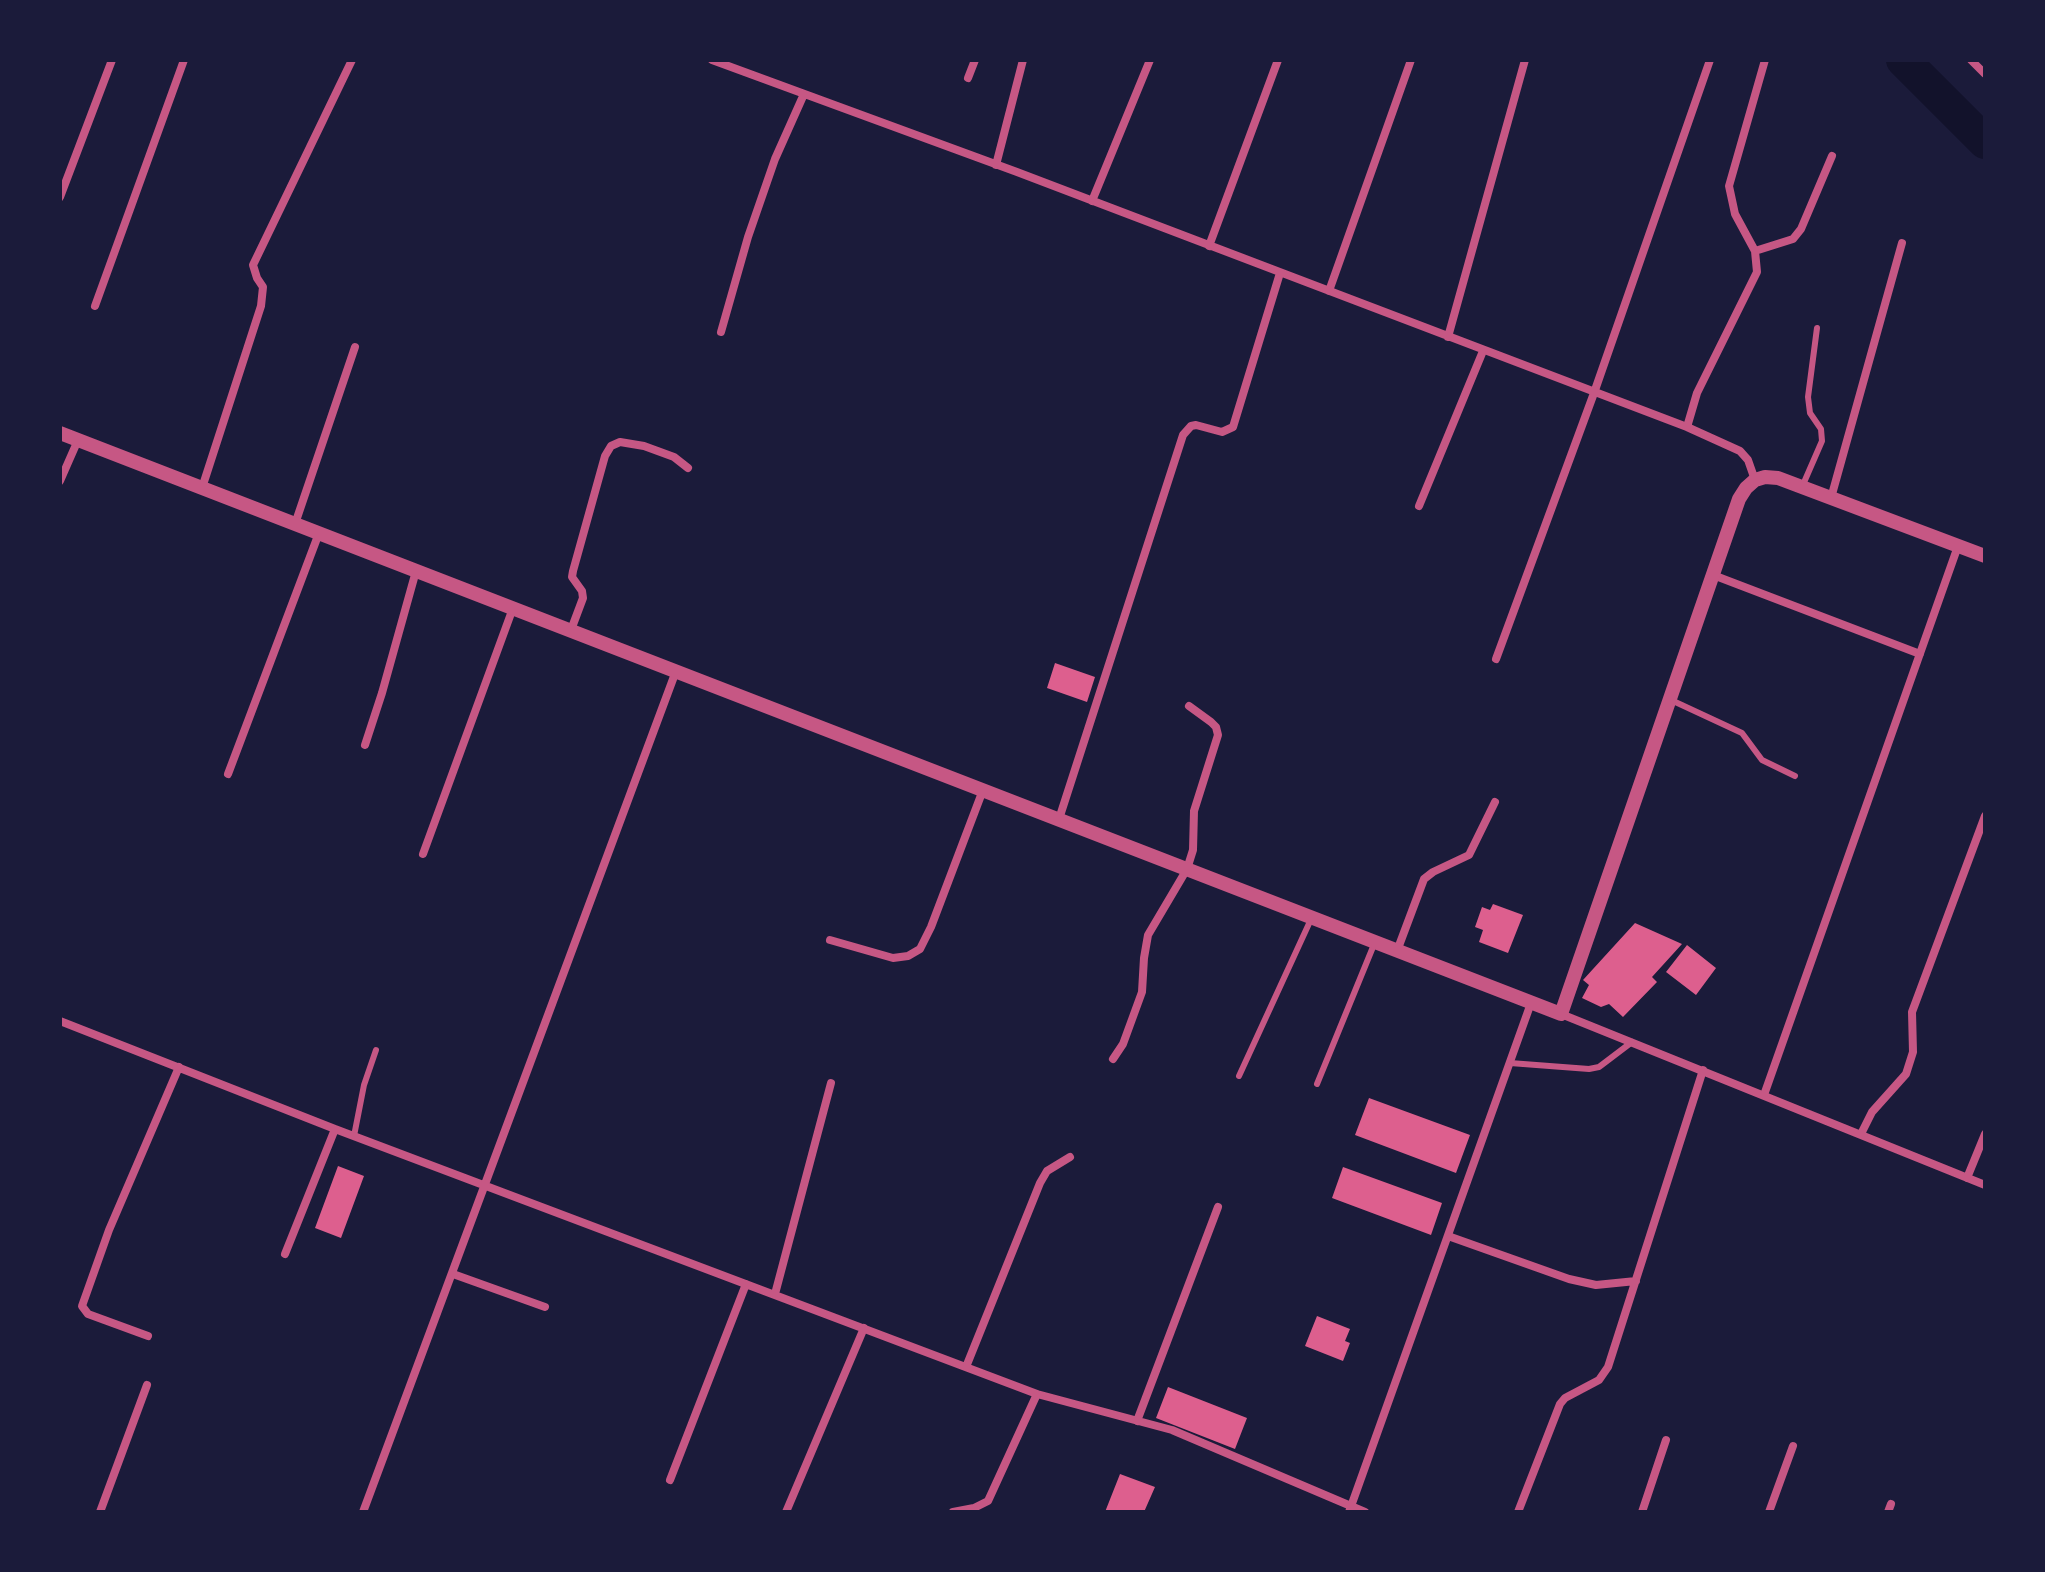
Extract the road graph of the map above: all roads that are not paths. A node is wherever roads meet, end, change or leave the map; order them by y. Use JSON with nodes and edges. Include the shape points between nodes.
{"nodes":[{"id":1,"x":112,"y":60,"type":"edge"},
{"id":2,"x":184,"y":60,"type":"edge"},
{"id":3,"x":352,"y":60,"type":"edge"},
{"id":4,"x":712,"y":60,"type":"edge"},
{"id":5,"x":975,"y":60,"type":"edge"},
{"id":6,"x":1023,"y":60,"type":"edge"},
{"id":7,"x":1150,"y":60,"type":"edge"},
{"id":8,"x":1278,"y":60,"type":"edge"},
{"id":9,"x":1411,"y":60,"type":"edge"},
{"id":10,"x":1525,"y":60,"type":"edge"},
{"id":11,"x":1710,"y":60,"type":"edge"},
{"id":12,"x":1765,"y":60,"type":"edge"},
{"id":13,"x":1971,"y":60,"type":"edge"},
{"id":14,"x":1985,"y":74,"type":"edge"},
{"id":15,"x":968,"y":78,"type":"dead end"},
{"id":16,"x":804,"y":94,"type":"junction"},
{"id":17,"x":1832,"y":156,"type":"dead end"},
{"id":18,"x":996,"y":165,"type":"junction"},
{"id":19,"x":60,"y":197,"type":"edge"},
{"id":20,"x":1092,"y":201,"type":"junction"},
{"id":21,"x":1902,"y":243,"type":"dead end"},
{"id":22,"x":1209,"y":246,"type":"junction"},
{"id":23,"x":1755,"y":251,"type":"junction"},
{"id":24,"x":1280,"y":273,"type":"junction"},
{"id":25,"x":1329,"y":291,"type":"junction"},
{"id":26,"x":95,"y":306,"type":"dead end"},
{"id":27,"x":1817,"y":328,"type":"dead end"},
{"id":28,"x":721,"y":332,"type":"dead end"},
{"id":29,"x":1448,"y":337,"type":"junction"},
{"id":30,"x":355,"y":347,"type":"dead end"},
{"id":31,"x":1483,"y":351,"type":"junction"},
{"id":32,"x":1594,"y":393,"type":"junction"},
{"id":33,"x":1687,"y":427,"type":"junction"},
{"id":34,"x":60,"y":433,"type":"edge"},
{"id":35,"x":78,"y":440,"type":"junction"},
{"id":36,"x":688,"y":468,"type":"dead end"},
{"id":37,"x":1755,"y":480,"type":"junction"},
{"id":38,"x":60,"y":481,"type":"edge"},
{"id":39,"x":1802,"y":487,"type":"junction"},
{"id":40,"x":202,"y":488,"type":"junction"},
{"id":41,"x":1831,"y":498,"type":"junction"},
{"id":42,"x":1419,"y":506,"type":"dead end"},
{"id":43,"x":295,"y":524,"type":"junction"},
{"id":44,"x":319,"y":533,"type":"junction"},
{"id":45,"x":1958,"y":546,"type":"junction"},
{"id":46,"x":1985,"y":556,"type":"edge"},
{"id":47,"x":416,"y":571,"type":"junction"},
{"id":48,"x":1713,"y":575,"type":"junction"},
{"id":49,"x":513,"y":608,"type":"junction"},
{"id":50,"x":571,"y":630,"type":"junction"},
{"id":51,"x":1920,"y":654,"type":"junction"},
{"id":52,"x":1496,"y":659,"type":"dead end"},
{"id":53,"x":676,"y":671,"type":"junction"},
{"id":54,"x":1671,"y":700,"type":"junction"},
{"id":55,"x":1189,"y":706,"type":"dead end"},
{"id":56,"x":365,"y":745,"type":"dead end"},
{"id":57,"x":228,"y":774,"type":"dead end"},
{"id":58,"x":1795,"y":776,"type":"dead end"},
{"id":59,"x":983,"y":790,"type":"junction"},
{"id":60,"x":1495,"y":802,"type":"dead end"},
{"id":61,"x":1985,"y":816,"type":"edge"},
{"id":62,"x":1059,"y":819,"type":"junction"},
{"id":63,"x":423,"y":854,"type":"dead end"},
{"id":64,"x":1187,"y":869,"type":"junction"},
{"id":65,"x":1312,"y":917,"type":"junction"},
{"id":66,"x":830,"y":940,"type":"dead end"},
{"id":67,"x":1375,"y":942,"type":"junction"},
{"id":68,"x":1397,"y":951,"type":"junction"},
{"id":69,"x":1531,"y":1003,"type":"junction"},
{"id":70,"x":1561,"y":1014,"type":"junction"},
{"id":71,"x":60,"y":1021,"type":"edge"},
{"id":72,"x":1632,"y":1042,"type":"junction"},
{"id":73,"x":376,"y":1050,"type":"dead end"},
{"id":74,"x":1113,"y":1059,"type":"dead end"},
{"id":75,"x":1510,"y":1063,"type":"junction"},
{"id":76,"x":179,"y":1067,"type":"junction"},
{"id":77,"x":1703,"y":1070,"type":"junction"},
{"id":78,"x":1239,"y":1076,"type":"dead end"},
{"id":79,"x":831,"y":1083,"type":"dead end"},
{"id":80,"x":1317,"y":1084,"type":"dead end"},
{"id":81,"x":1764,"y":1095,"type":"junction"},
{"id":82,"x":335,"y":1129,"type":"junction"},
{"id":83,"x":1861,"y":1134,"type":"junction"},
{"id":84,"x":1985,"y":1134,"type":"edge"},
{"id":85,"x":354,"y":1136,"type":"junction"},
{"id":86,"x":1070,"y":1157,"type":"dead end"},
{"id":87,"x":1967,"y":1178,"type":"junction"},
{"id":88,"x":486,"y":1185,"type":"junction"},
{"id":89,"x":1985,"y":1185,"type":"edge"},
{"id":90,"x":1218,"y":1207,"type":"dead end"},
{"id":91,"x":1448,"y":1236,"type":"junction"},
{"id":92,"x":285,"y":1254,"type":"dead end"},
{"id":93,"x":453,"y":1274,"type":"junction"},
{"id":94,"x":1636,"y":1281,"type":"junction"},
{"id":95,"x":746,"y":1284,"type":"junction"},
{"id":96,"x":775,"y":1294,"type":"junction"},
{"id":97,"x":545,"y":1307,"type":"dead end"},
{"id":98,"x":864,"y":1328,"type":"junction"},
{"id":99,"x":148,"y":1336,"type":"dead end"},
{"id":100,"x":966,"y":1367,"type":"junction"},
{"id":101,"x":147,"y":1385,"type":"dead end"},
{"id":102,"x":1037,"y":1394,"type":"junction"},
{"id":103,"x":1137,"y":1421,"type":"junction"},
{"id":104,"x":1666,"y":1440,"type":"dead end"},
{"id":105,"x":1793,"y":1446,"type":"dead end"},
{"id":106,"x":670,"y":1480,"type":"dead end"},
{"id":107,"x":1350,"y":1509,"type":"edge"},
{"id":108,"x":100,"y":1512,"type":"edge"},
{"id":109,"x":363,"y":1512,"type":"edge"},
{"id":110,"x":786,"y":1512,"type":"edge"},
{"id":111,"x":953,"y":1512,"type":"edge"},
{"id":112,"x":1365,"y":1512,"type":"edge"},
{"id":113,"x":1518,"y":1512,"type":"edge"},
{"id":114,"x":1642,"y":1512,"type":"edge"},
{"id":115,"x":1769,"y":1512,"type":"edge"}],
"edges":[{"from":1,"to":19,"type":"street"},
{"from":2,"to":26,"type":"street"},
{"from":3,"to":40,"type":"street","via":[[253,265],[263,287],[261,306]]},
{"from":4,"to":16,"type":"street"},
{"from":5,"to":15,"type":"street"},
{"from":6,"to":18,"type":"street"},
{"from":7,"to":20,"type":"street"},
{"from":8,"to":22,"type":"street"},
{"from":9,"to":25,"type":"street"},
{"from":10,"to":29,"type":"street"},
{"from":11,"to":32,"type":"street"},
{"from":12,"to":23,"type":"street","via":[[1729,186],[1735,214]]},
{"from":13,"to":14,"type":"street"},
{"from":16,"to":18,"type":"street"},
{"from":16,"to":28,"type":"street","via":[[770,172]]},
{"from":17,"to":23,"type":"street","via":[[1793,239]]},
{"from":18,"to":20,"type":"street"},
{"from":20,"to":22,"type":"street"},
{"from":21,"to":41,"type":"street"},
{"from":22,"to":24,"type":"street"},
{"from":23,"to":33,"type":"street","via":[[1757,272],[1697,393]]},
{"from":24,"to":25,"type":"street"},
{"from":24,"to":62,"type":"street","via":[[1233,427],[1222,432],[1196,425],[1183,435]]},
{"from":25,"to":29,"type":"street"},
{"from":27,"to":39,"type":"lane","via":[[1808,397],[1822,441]]},
{"from":29,"to":31,"type":"street"},
{"from":30,"to":43,"type":"street"},
{"from":31,"to":32,"type":"street"},
{"from":31,"to":42,"type":"street"},
{"from":32,"to":33,"type":"street"},
{"from":32,"to":52,"type":"street"},
{"from":33,"to":37,"type":"street","via":[[1740,451]]},
{"from":34,"to":35,"type":"street"},
{"from":35,"to":38,"type":"street"},
{"from":35,"to":40,"type":"street"},
{"from":36,"to":50,"type":"street","via":[[674,457],[632,442],[611,446],[573,571],[583,598]]},
{"from":37,"to":39,"type":"street","via":[[1778,478]]},
{"from":37,"to":48,"type":"street","via":[[1739,499]]},
{"from":39,"to":41,"type":"street"},
{"from":40,"to":43,"type":"street"},
{"from":41,"to":45,"type":"street"},
{"from":43,"to":44,"type":"street"},
{"from":44,"to":47,"type":"street"},
{"from":44,"to":57,"type":"street"},
{"from":45,"to":46,"type":"street"},
{"from":45,"to":51,"type":"street"},
{"from":47,"to":49,"type":"street"},
{"from":47,"to":56,"type":"street"},
{"from":48,"to":51,"type":"street"},
{"from":48,"to":54,"type":"street"},
{"from":49,"to":50,"type":"street"},
{"from":49,"to":63,"type":"street"},
{"from":50,"to":53,"type":"street"},
{"from":51,"to":81,"type":"street"},
{"from":53,"to":59,"type":"street"},
{"from":53,"to":88,"type":"street"},
{"from":54,"to":58,"type":"lane","via":[[1742,733],[1762,760]]},
{"from":54,"to":70,"type":"street"},
{"from":55,"to":64,"type":"street","via":[[1216,727],[1218,735],[1194,811]]},
{"from":59,"to":62,"type":"street"},
{"from":59,"to":66,"type":"street","via":[[920,949],[893,958]]},
{"from":60,"to":68,"type":"street","via":[[1469,855],[1424,879]]},
{"from":61,"to":83,"type":"street","via":[[1912,1012],[1913,1052],[1906,1074],[1872,1112]]},
{"from":62,"to":64,"type":"street"},
{"from":64,"to":65,"type":"street"},
{"from":64,"to":74,"type":"street","via":[[1148,935],[1142,992]]},
{"from":65,"to":67,"type":"street"},
{"from":65,"to":78,"type":"lane"},
{"from":67,"to":68,"type":"street"},
{"from":67,"to":80,"type":"lane"},
{"from":68,"to":69,"type":"street"},
{"from":69,"to":70,"type":"street"},
{"from":69,"to":75,"type":"street"},
{"from":70,"to":72,"type":"street"},
{"from":71,"to":76,"type":"street"},
{"from":72,"to":75,"type":"lane","via":[[1589,1069]]},
{"from":72,"to":77,"type":"street"},
{"from":73,"to":85,"type":"lane"},
{"from":75,"to":91,"type":"street"},
{"from":76,"to":82,"type":"street"},
{"from":76,"to":99,"type":"street","via":[[82,1306],[88,1314]]},
{"from":77,"to":81,"type":"street"},
{"from":77,"to":94,"type":"street"},
{"from":79,"to":96,"type":"street"},
{"from":81,"to":83,"type":"street"},
{"from":82,"to":85,"type":"street"},
{"from":82,"to":92,"type":"street"},
{"from":83,"to":87,"type":"street"},
{"from":84,"to":87,"type":"street"},
{"from":85,"to":88,"type":"street"},
{"from":86,"to":100,"type":"street","via":[[1047,1171],[1040,1183]]},
{"from":87,"to":89,"type":"street"},
{"from":88,"to":93,"type":"street"},
{"from":88,"to":95,"type":"street"},
{"from":90,"to":103,"type":"street"},
{"from":91,"to":94,"type":"street","via":[[1569,1279],[1596,1285]]},
{"from":91,"to":107,"type":"street"},
{"from":93,"to":97,"type":"street"},
{"from":93,"to":109,"type":"street"},
{"from":94,"to":113,"type":"street","via":[[1608,1367],[1599,1380],[1560,1404]]},
{"from":95,"to":96,"type":"street"},
{"from":95,"to":106,"type":"street"},
{"from":96,"to":98,"type":"street"},
{"from":98,"to":100,"type":"street"},
{"from":98,"to":110,"type":"street"},
{"from":100,"to":102,"type":"street"},
{"from":101,"to":108,"type":"street"},
{"from":102,"to":103,"type":"street"},
{"from":102,"to":111,"type":"street","via":[[988,1501]]},
{"from":103,"to":107,"type":"street","via":[[1172,1430]]},
{"from":104,"to":114,"type":"street"},
{"from":105,"to":115,"type":"street"},
{"from":107,"to":112,"type":"street"}]}
